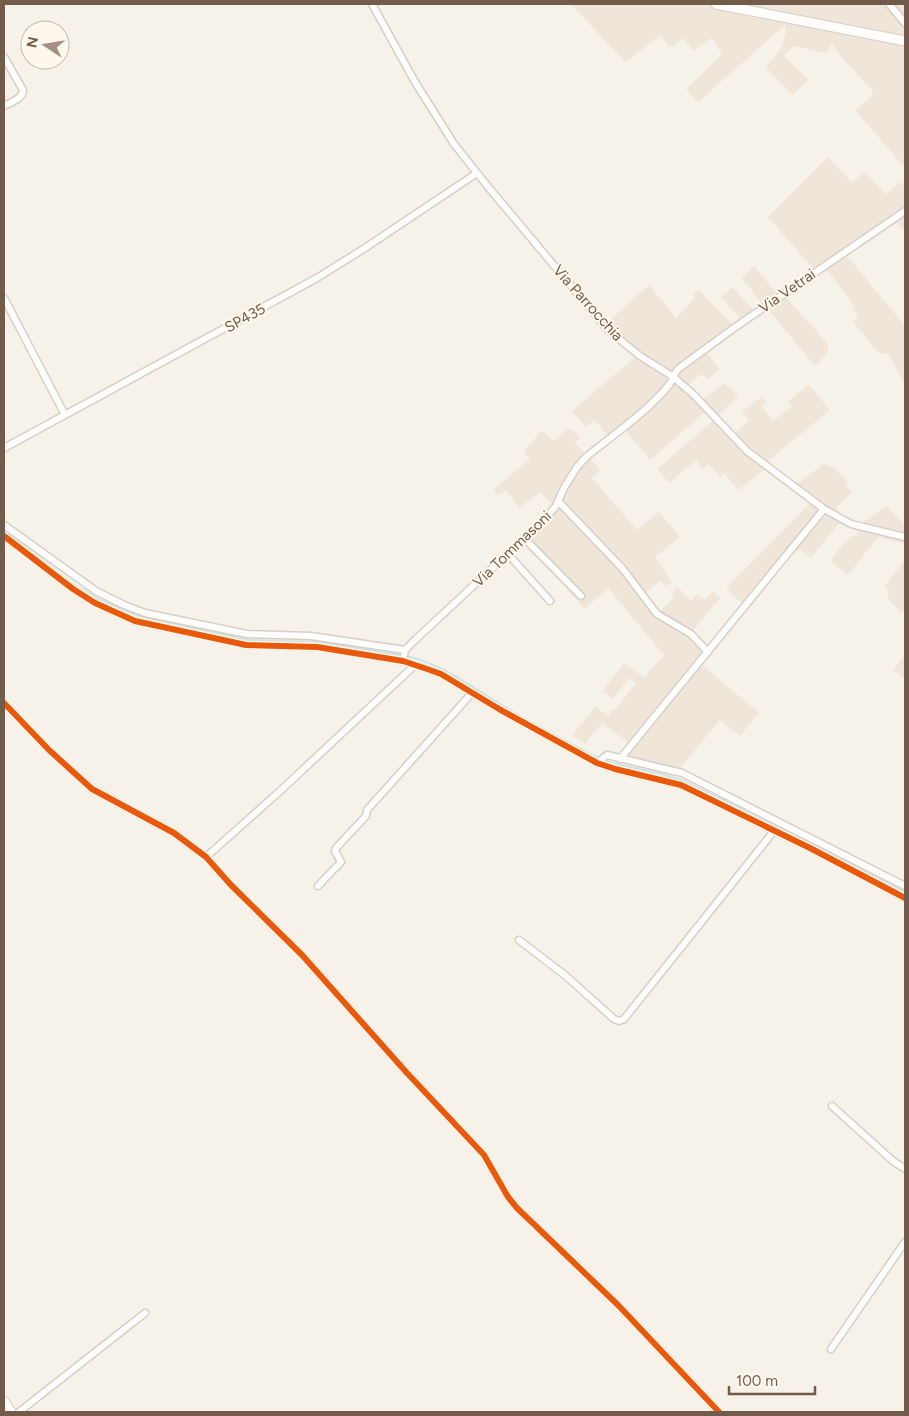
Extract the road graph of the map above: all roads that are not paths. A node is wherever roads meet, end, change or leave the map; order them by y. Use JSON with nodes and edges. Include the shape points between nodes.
{"nodes":[{"id":1,"x":372,"y":4,"type":"edge"},
{"id":2,"x":716,"y":4,"type":"edge"},
{"id":3,"x":889,"y":4,"type":"edge"},
{"id":4,"x":905,"y":23,"type":"edge"},
{"id":5,"x":905,"y":41,"type":"edge"},
{"id":6,"x":4,"y":57,"type":"edge"},
{"id":7,"x":4,"y":106,"type":"edge"},
{"id":8,"x":477,"y":173,"type":"junction"},
{"id":9,"x":905,"y":211,"type":"edge"},
{"id":10,"x":4,"y":298,"type":"edge"},
{"id":11,"x":672,"y":376,"type":"junction"},
{"id":12,"x":65,"y":415,"type":"junction"},
{"id":13,"x":4,"y":448,"type":"edge"},
{"id":14,"x":558,"y":501,"type":"junction"},
{"id":15,"x":824,"y":509,"type":"junction"},
{"id":16,"x":4,"y":525,"type":"edge"},
{"id":17,"x":4,"y":536,"type":"edge"},
{"id":18,"x":904,"y":536,"type":"edge"},
{"id":19,"x":524,"y":538,"type":"junction"},
{"id":20,"x":507,"y":553,"type":"junction"},
{"id":21,"x":581,"y":596,"type":"dead end"},
{"id":22,"x":550,"y":601,"type":"dead end"},
{"id":23,"x":151,"y":620,"type":"junction"},
{"id":24,"x":708,"y":652,"type":"junction"},
{"id":25,"x":404,"y":655,"type":"junction"},
{"id":26,"x":415,"y":665,"type":"junction"},
{"id":27,"x":472,"y":693,"type":"junction"},
{"id":28,"x":4,"y":703,"type":"edge"},
{"id":29,"x":620,"y":759,"type":"junction"},
{"id":30,"x":600,"y":761,"type":"junction"},
{"id":31,"x":774,"y":831,"type":"junction"},
{"id":32,"x":206,"y":857,"type":"junction"},
{"id":33,"x":318,"y":886,"type":"dead end"},
{"id":34,"x":905,"y":886,"type":"edge"},
{"id":35,"x":905,"y":898,"type":"edge"},
{"id":36,"x":519,"y":940,"type":"dead end"},
{"id":37,"x":832,"y":1106,"type":"dead end"},
{"id":38,"x":905,"y":1169,"type":"edge"},
{"id":39,"x":905,"y":1242,"type":"edge"},
{"id":40,"x":145,"y":1313,"type":"dead end"},
{"id":41,"x":832,"y":1349,"type":"dead end"},
{"id":42,"x":4,"y":1402,"type":"edge"},
{"id":43,"x":11,"y":1412,"type":"edge"},
{"id":44,"x":19,"y":1412,"type":"edge"},
{"id":45,"x":719,"y":1412,"type":"edge"}],
"edges":[{"from":1,"to":8,"type":"street","name":"Via Parrocchia","via":[[436,118]]},
{"from":2,"to":5,"type":"main road"},
{"from":3,"to":4,"type":"street"},
{"from":6,"to":7,"type":"street","via":[[23,90],[21,97]]},
{"from":8,"to":11,"type":"street","name":"Via Parrocchia","via":[[609,331]]},
{"from":8,"to":12,"type":"street","name":"SP435","via":[[317,278]]},
{"from":9,"to":11,"type":"street","name":"Via Vetrai","via":[[727,333]]},
{"from":10,"to":12,"type":"street"},
{"from":11,"to":14,"type":"street","name":"Via Tommasoni","via":[[671,383],[656,398],[586,457]]},
{"from":11,"to":15,"type":"street","name":"Via Parrocchia","via":[[748,450]]},
{"from":12,"to":13,"type":"street","name":"SP435"},
{"from":14,"to":19,"type":"street","name":"Via Tommasoni"},
{"from":14,"to":24,"type":"street","via":[[622,568],[657,614],[691,634]]},
{"from":15,"to":18,"type":"street","name":"Via Parrocchia","via":[[851,524]]},
{"from":15,"to":24,"type":"street"},
{"from":16,"to":23,"type":"street","via":[[96,591]]},
{"from":17,"to":23,"type":"street","via":[[95,603],[135,621]]},
{"from":19,"to":20,"type":"street","name":"Via Tommasoni"},
{"from":19,"to":21,"type":"street"},
{"from":20,"to":22,"type":"street"},
{"from":20,"to":25,"type":"street","name":"Via Tommasoni"},
{"from":23,"to":25,"type":"street","via":[[186,620],[247,634],[311,636]]},
{"from":23,"to":25,"type":"street","via":[[246,645]]},
{"from":24,"to":29,"type":"street"},
{"from":25,"to":26,"type":"street"},
{"from":26,"to":27,"type":"street","via":[[441,674]]},
{"from":26,"to":32,"type":"street"},
{"from":27,"to":30,"type":"street"},
{"from":27,"to":33,"type":"street","via":[[336,848],[341,862]]},
{"from":28,"to":32,"type":"street","via":[[92,789],[174,833]]},
{"from":29,"to":30,"type":"street","via":[[607,755]]},
{"from":29,"to":34,"type":"street","via":[[682,773]]},
{"from":30,"to":31,"type":"street","via":[[615,769],[681,785]]},
{"from":31,"to":35,"type":"street"},
{"from":31,"to":36,"type":"street","via":[[619,1021]]},
{"from":32,"to":45,"type":"street","via":[[302,955],[484,1155],[517,1208],[618,1305]]},
{"from":37,"to":38,"type":"street","via":[[893,1162]]},
{"from":39,"to":41,"type":"street"},
{"from":40,"to":44,"type":"street"},
{"from":42,"to":43,"type":"main road"}]}
